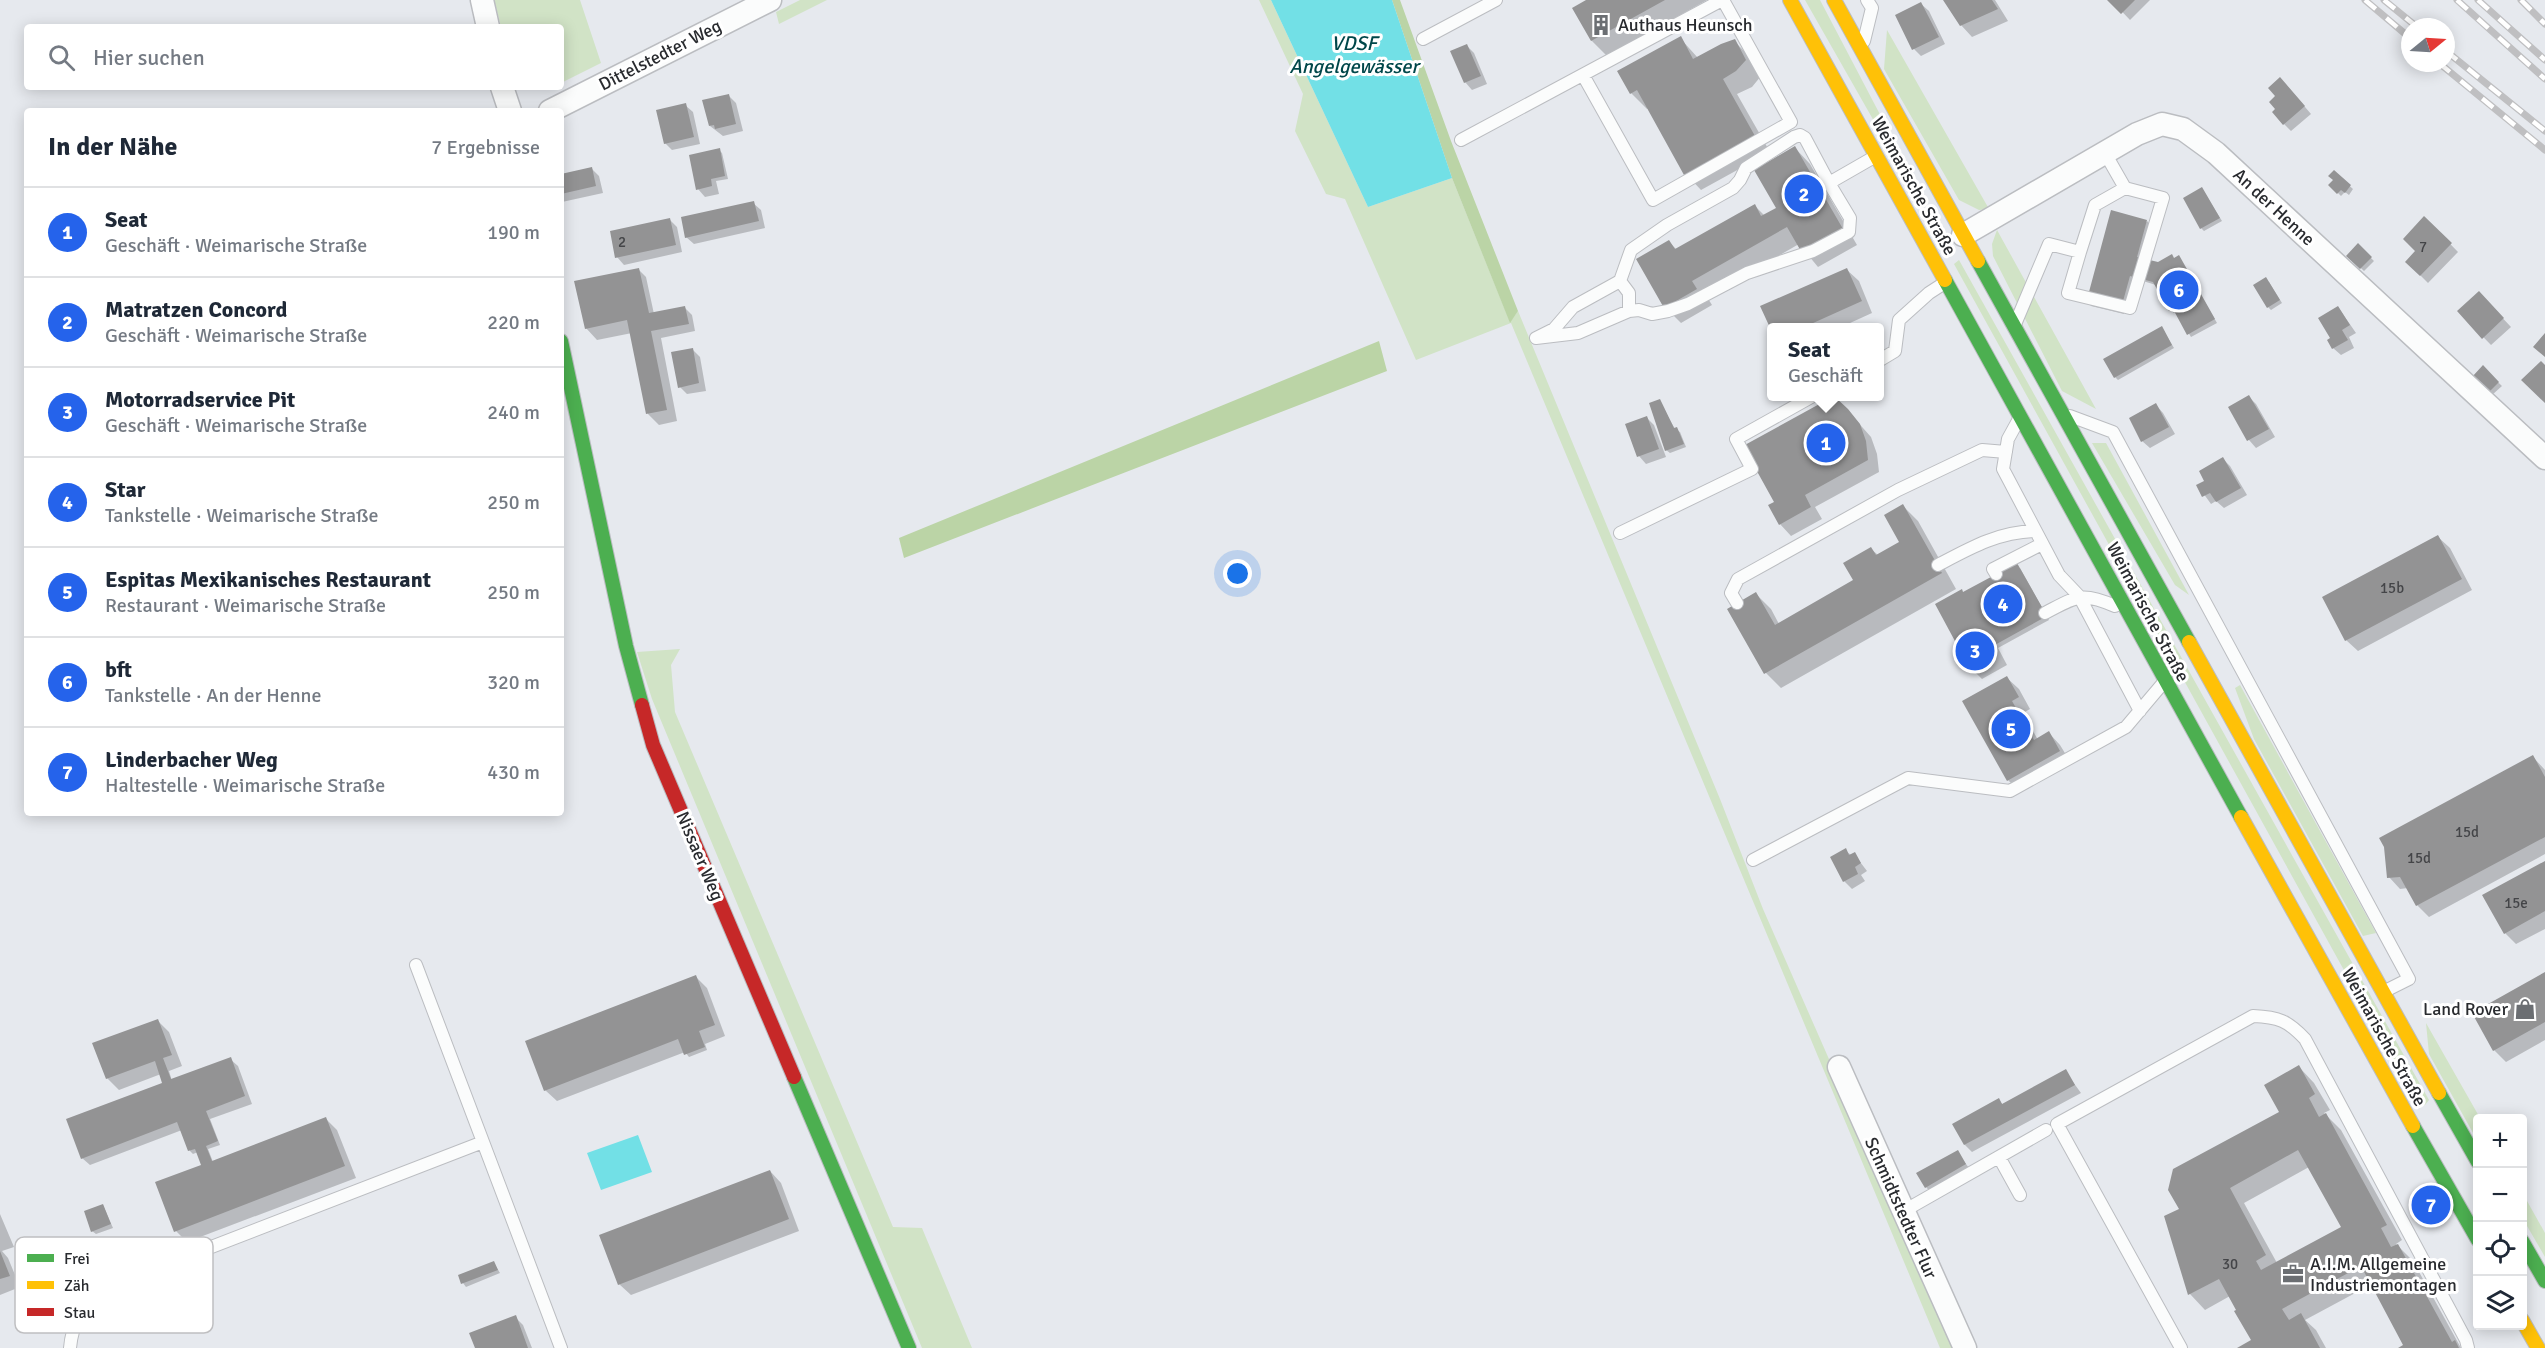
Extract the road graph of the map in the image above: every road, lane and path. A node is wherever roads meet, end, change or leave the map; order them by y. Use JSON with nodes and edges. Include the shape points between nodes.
{"nodes":[{"id":1,"x":482,"y":0,"type":"edge"},
{"id":2,"x":770,"y":0,"type":"edge"},
{"id":3,"x":1496,"y":0,"type":"edge"},
{"id":4,"x":1722,"y":0,"type":"edge"},
{"id":5,"x":1790,"y":0,"type":"edge"},
{"id":6,"x":1834,"y":0,"type":"edge"},
{"id":7,"x":1868,"y":0,"type":"edge"},
{"id":8,"x":487,"y":24,"type":"edge"},
{"id":9,"x":1423,"y":39,"type":"dead end"},
{"id":10,"x":1861,"y":51,"type":"junction"},
{"id":11,"x":1583,"y":75,"type":"junction"},
{"id":12,"x":503,"y":90,"type":"edge"},
{"id":13,"x":509,"y":108,"type":"edge"},
{"id":14,"x":556,"y":108,"type":"edge"},
{"id":15,"x":1461,"y":140,"type":"dead end"},
{"id":16,"x":2105,"y":153,"type":"junction"},
{"id":17,"x":1877,"y":155,"type":"junction"},
{"id":18,"x":1829,"y":183,"type":"junction"},
{"id":19,"x":2125,"y":188,"type":"junction"},
{"id":20,"x":1945,"y":245,"type":"junction"},
{"id":21,"x":2080,"y":252,"type":"junction"},
{"id":22,"x":1620,"y":281,"type":"junction"},
{"id":23,"x":1947,"y":281,"type":"junction"},
{"id":24,"x":1629,"y":311,"type":"junction"},
{"id":25,"x":2014,"y":325,"type":"junction"},
{"id":26,"x":564,"y":355,"type":"edge"},
{"id":27,"x":1884,"y":358,"type":"edge"},
{"id":28,"x":1804,"y":401,"type":"edge"},
{"id":29,"x":2064,"y":414,"type":"junction"},
{"id":30,"x":2022,"y":416,"type":"junction"},
{"id":31,"x":2006,"y":452,"type":"junction"},
{"id":32,"x":2545,"y":458,"type":"edge"},
{"id":33,"x":2035,"y":531,"type":"junction"},
{"id":34,"x":1620,"y":533,"type":"dead end"},
{"id":35,"x":2042,"y":544,"type":"junction"},
{"id":36,"x":1938,"y":565,"type":"dead end"},
{"id":37,"x":1996,"y":574,"type":"dead end"},
{"id":38,"x":2079,"y":596,"type":"junction"},
{"id":39,"x":1737,"y":603,"type":"dead end"},
{"id":40,"x":2127,"y":612,"type":"junction"},
{"id":41,"x":2045,"y":613,"type":"dead end"},
{"id":42,"x":2165,"y":682,"type":"junction"},
{"id":43,"x":2140,"y":711,"type":"junction"},
{"id":44,"x":1753,"y":860,"type":"dead end"},
{"id":45,"x":416,"y":966,"type":"dead end"},
{"id":46,"x":2382,"y":993,"type":"junction"},
{"id":47,"x":1839,"y":1067,"type":"dead end"},
{"id":48,"x":2052,"y":1127,"type":"junction"},
{"id":49,"x":483,"y":1142,"type":"junction"},
{"id":50,"x":2473,"y":1153,"type":"edge"},
{"id":51,"x":1999,"y":1157,"type":"junction"},
{"id":52,"x":2020,"y":1195,"type":"dead end"},
{"id":53,"x":1902,"y":1212,"type":"junction"},
{"id":54,"x":2473,"y":1231,"type":"edge"},
{"id":55,"x":213,"y":1246,"type":"edge"},
{"id":56,"x":2527,"y":1248,"type":"edge"},
{"id":57,"x":2545,"y":1281,"type":"edge"},
{"id":58,"x":2527,"y":1327,"type":"edge"},
{"id":59,"x":561,"y":1348,"type":"edge"},
{"id":60,"x":909,"y":1348,"type":"edge"},
{"id":61,"x":1965,"y":1348,"type":"edge"},
{"id":62,"x":2181,"y":1348,"type":"edge"},
{"id":63,"x":2468,"y":1348,"type":"edge"},
{"id":64,"x":2538,"y":1348,"type":"edge"}],
"edges":[{"from":1,"to":8,"type":"street"},
{"from":2,"to":14,"type":"street","name":"Dittelstedter Weg"},
{"from":3,"to":9,"type":"lane"},
{"from":4,"to":11,"type":"lane"},
{"from":4,"to":11,"type":"lane","via":[[1791,122],[1653,200]]},
{"from":5,"to":17,"type":"main road","name":"Weimarische Straße"},
{"from":6,"to":10,"type":"main road","name":"Weimarische Straße"},
{"from":7,"to":10,"type":"lane","via":[[1872,8]]},
{"from":10,"to":20,"type":"main road","name":"Weimarische Straße"},
{"from":11,"to":15,"type":"lane"},
{"from":12,"to":13,"type":"street"},
{"from":16,"to":19,"type":"lane"},
{"from":16,"to":20,"type":"street","name":"An der Henne"},
{"from":16,"to":32,"type":"street","name":"An der Henne","via":[[2162,124],[2183,129],[2216,153]]},
{"from":17,"to":18,"type":"lane"},
{"from":17,"to":20,"type":"main road","name":"Weimarische Straße"},
{"from":18,"to":22,"type":"lane","via":[[1805,138],[1794,137],[1746,168],[1733,188],[1630,250]]},
{"from":18,"to":24,"type":"lane","via":[[1850,218],[1849,232],[1814,251],[1747,273],[1688,304],[1652,314]]},
{"from":19,"to":21,"type":"lane","via":[[2095,205]]},
{"from":19,"to":21,"type":"lane","via":[[2163,198],[2130,308],[2068,293]]},
{"from":20,"to":23,"type":"main road","name":"Weimarische Straße"},
{"from":20,"to":25,"type":"main road","name":"Weimarische Straße"},
{"from":21,"to":25,"type":"lane","via":[[2049,244]]},
{"from":22,"to":24,"type":"lane","via":[[1629,293]]},
{"from":22,"to":24,"type":"lane","via":[[1573,307],[1554,329],[1536,338],[1578,333]]},
{"from":23,"to":27,"type":"lane","via":[[1899,320],[1895,351]]},
{"from":23,"to":30,"type":"main road","name":"Weimarische Straße"},
{"from":25,"to":29,"type":"main road","name":"Weimarische Straße"},
{"from":26,"to":60,"type":"main road","name":"Nissaer Weg","via":[[626,646],[653,745]]},
{"from":28,"to":34,"type":"lane","via":[[1736,439],[1752,469]]},
{"from":29,"to":46,"type":"main road","name":"Weimarische Straße"},
{"from":29,"to":46,"type":"lane","via":[[2113,432],[2409,979]]},
{"from":30,"to":31,"type":"lane","via":[[2008,439]]},
{"from":30,"to":40,"type":"main road","name":"Weimarische Straße"},
{"from":31,"to":33,"type":"lane","via":[[2003,469]]},
{"from":31,"to":39,"type":"lane","via":[[1982,450],[1887,495],[1738,579],[1731,593]]},
{"from":33,"to":35,"type":"lane"},
{"from":33,"to":36,"type":"lane","via":[[2006,533],[1986,540]]},
{"from":35,"to":37,"type":"lane","via":[[1993,569]]},
{"from":35,"to":38,"type":"lane","via":[[2060,575]]},
{"from":38,"to":40,"type":"lane","via":[[2098,598]]},
{"from":38,"to":41,"type":"lane"},
{"from":38,"to":43,"type":"lane"},
{"from":40,"to":42,"type":"main road","name":"Weimarische Straße"},
{"from":42,"to":43,"type":"lane"},
{"from":42,"to":54,"type":"main road","name":"Weimarische Straße"},
{"from":43,"to":44,"type":"lane","via":[[2126,727],[2010,791],[1908,778]]},
{"from":45,"to":49,"type":"lane"},
{"from":46,"to":50,"type":"main road","name":"Weimarische Straße"},
{"from":47,"to":53,"type":"street","name":"Schmidtstedter Flur"},
{"from":48,"to":51,"type":"lane"},
{"from":48,"to":62,"type":"lane"},
{"from":48,"to":63,"type":"lane","via":[[2253,1016],[2273,1017],[2291,1024],[2305,1040]]},
{"from":49,"to":55,"type":"lane"},
{"from":49,"to":59,"type":"lane"},
{"from":51,"to":52,"type":"lane"},
{"from":51,"to":53,"type":"lane"},
{"from":53,"to":61,"type":"street","name":"Schmidtstedter Flur"},
{"from":56,"to":57,"type":"main road"},
{"from":58,"to":64,"type":"main road"}]}
